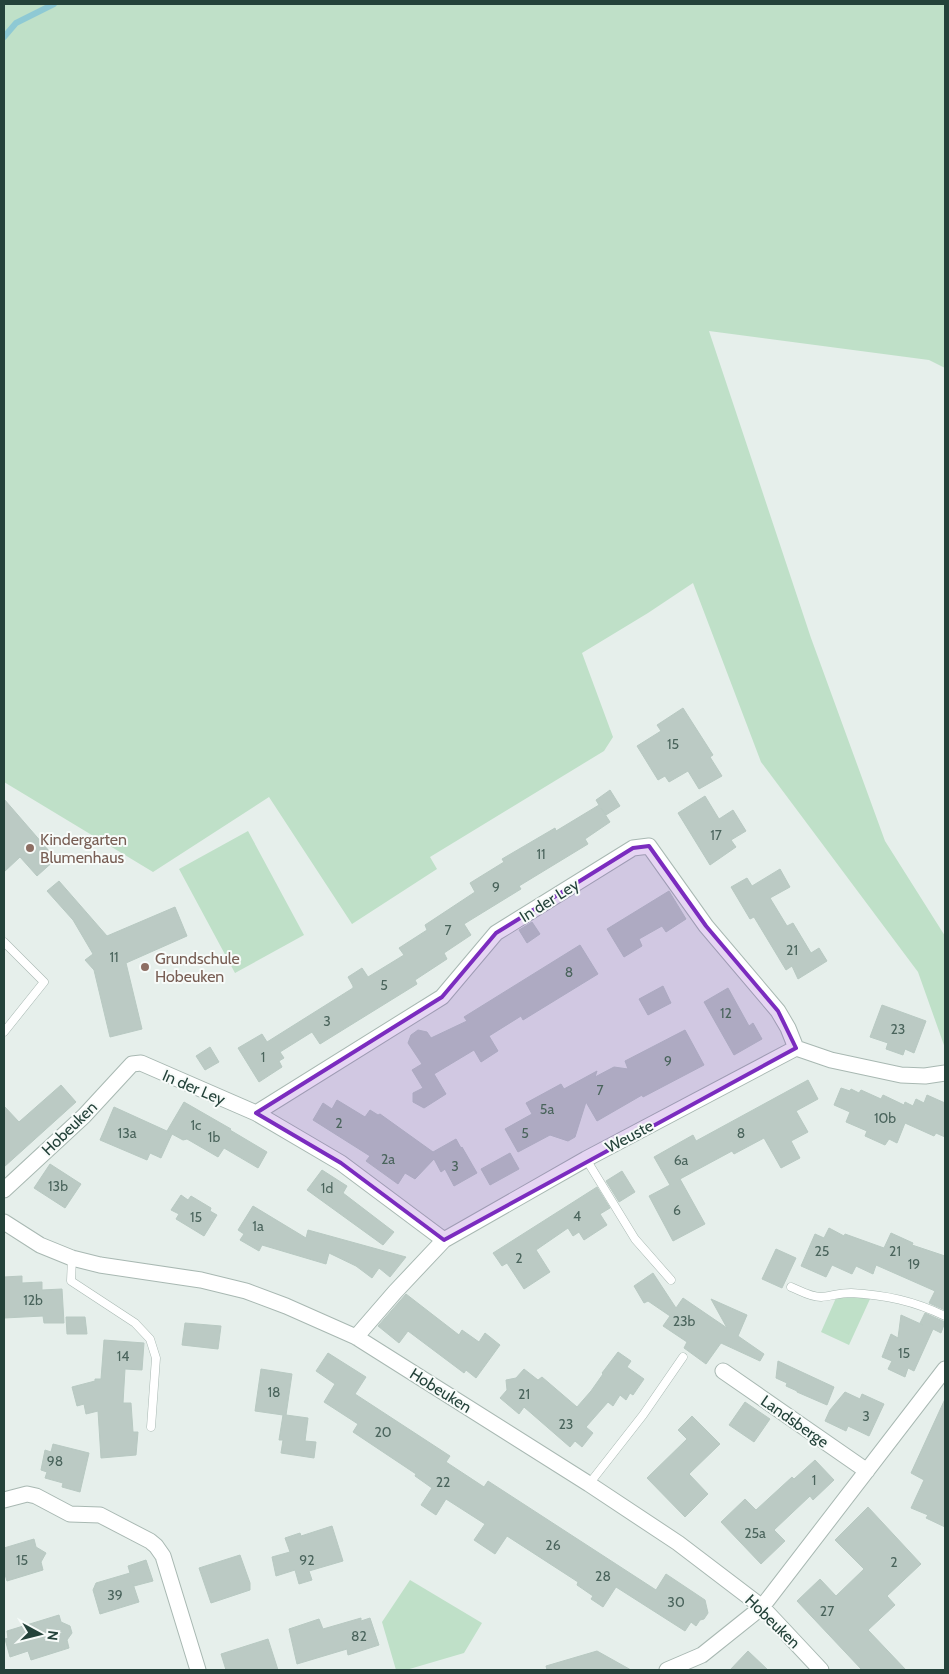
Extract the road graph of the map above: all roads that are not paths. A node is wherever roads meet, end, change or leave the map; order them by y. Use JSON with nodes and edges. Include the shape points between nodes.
{"nodes":[{"id":1,"x":4,"y":942,"type":"edge"},
{"id":2,"x":4,"y":1032,"type":"edge"},
{"id":3,"x":796,"y":1048,"type":"junction"},
{"id":4,"x":132,"y":1064,"type":"joint"},
{"id":5,"x":945,"y":1073,"type":"edge"},
{"id":6,"x":256,"y":1113,"type":"junction"},
{"id":7,"x":586,"y":1159,"type":"junction"},
{"id":8,"x":4,"y":1190,"type":"edge"},
{"id":9,"x":4,"y":1222,"type":"edge"},
{"id":10,"x":444,"y":1240,"type":"junction"},
{"id":11,"x":72,"y":1258,"type":"junction"},
{"id":12,"x":671,"y":1280,"type":"dead end"},
{"id":13,"x":792,"y":1287,"type":"dead end"},
{"id":14,"x":945,"y":1316,"type":"edge"},
{"id":15,"x":356,"y":1337,"type":"junction"},
{"id":16,"x":684,"y":1357,"type":"dead end"},
{"id":17,"x":945,"y":1369,"type":"edge"},
{"id":18,"x":723,"y":1371,"type":"dead end"},
{"id":19,"x":151,"y":1428,"type":"dead end"},
{"id":20,"x":867,"y":1471,"type":"junction"},
{"id":21,"x":589,"y":1484,"type":"junction"},
{"id":22,"x":4,"y":1500,"type":"edge"},
{"id":23,"x":762,"y":1607,"type":"junction"},
{"id":24,"x":198,"y":1670,"type":"edge"},
{"id":25,"x":667,"y":1670,"type":"edge"},
{"id":26,"x":821,"y":1670,"type":"edge"}],
"edges":[{"from":1,"to":2,"type":"lane","via":[[44,982]]},
{"from":3,"to":5,"type":"street","via":[[831,1060],[900,1075]]},
{"from":3,"to":6,"type":"street","name":"In der Ley","via":[[778,1011],[706,926],[648,846],[633,848],[496,933],[442,997]]},
{"from":3,"to":7,"type":"street","name":"Weuste"},
{"from":4,"to":6,"type":"street","name":"In der Ley","via":[[141,1063]]},
{"from":4,"to":8,"type":"street","name":"Hobeuken","via":[[84,1116]]},
{"from":6,"to":10,"type":"street","name":"In der Ley","via":[[341,1164]]},
{"from":7,"to":10,"type":"street","name":"Weuste"},
{"from":7,"to":12,"type":"lane","via":[[635,1239]]},
{"from":9,"to":11,"type":"street","name":"Hobeuken","via":[[40,1245]]},
{"from":10,"to":15,"type":"street","name":"Weuste"},
{"from":11,"to":15,"type":"street","name":"Hobeuken","via":[[246,1291]]},
{"from":11,"to":19,"type":"lane","via":[[71,1281],[134,1323],[150,1339],[156,1358]]},
{"from":13,"to":14,"type":"lane","via":[[810,1296],[841,1293],[887,1296],[928,1307]]},
{"from":15,"to":21,"type":"street","name":"Hobeuken"},
{"from":16,"to":21,"type":"lane"},
{"from":17,"to":20,"type":"street"},
{"from":18,"to":20,"type":"street","name":"Landsberge"},
{"from":20,"to":23,"type":"street"},
{"from":21,"to":23,"type":"street","name":"Hobeuken","via":[[678,1543]]},
{"from":22,"to":24,"type":"street","via":[[27,1494],[36,1496],[70,1514],[100,1515],[150,1540],[163,1556]]},
{"from":23,"to":25,"type":"street","via":[[702,1655]]},
{"from":23,"to":26,"type":"street","name":"Hobeuken"}]}
